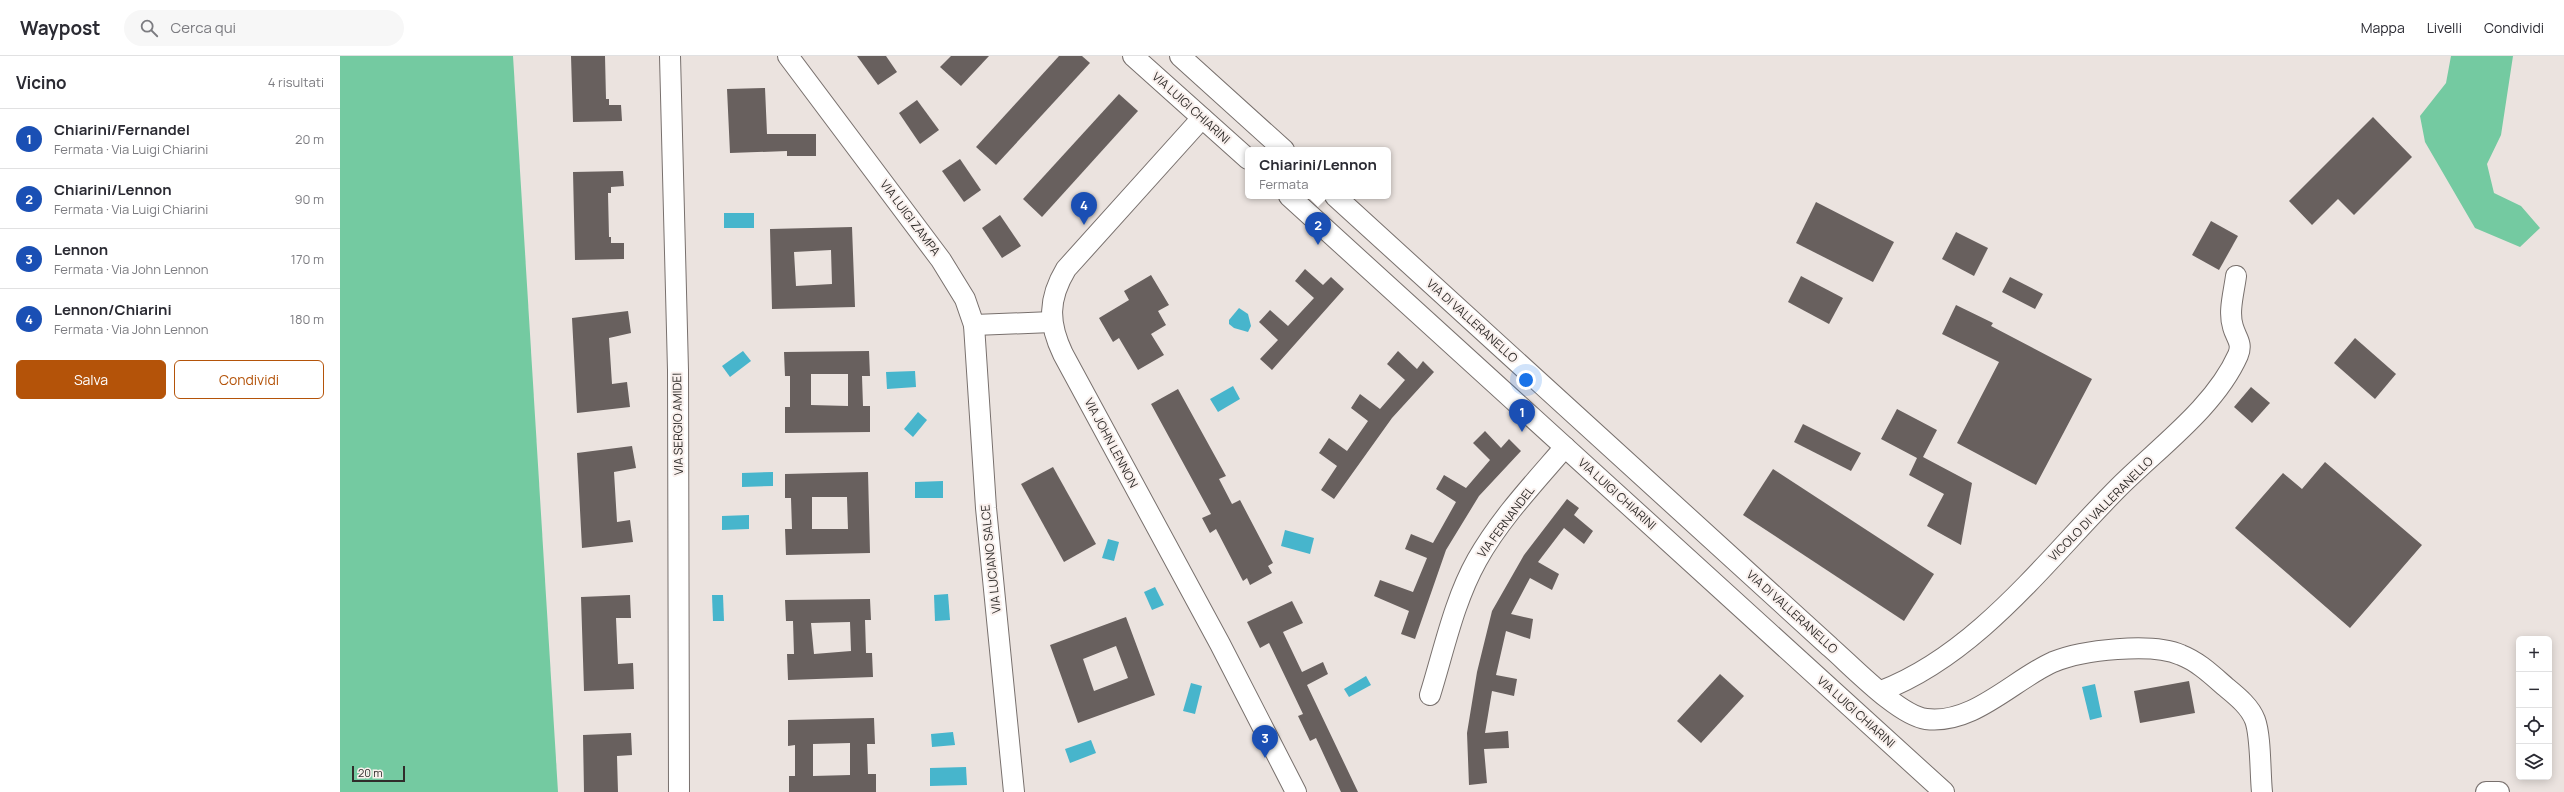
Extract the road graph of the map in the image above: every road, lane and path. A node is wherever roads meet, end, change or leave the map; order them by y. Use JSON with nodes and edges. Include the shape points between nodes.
{"nodes":[{"id":1,"x":670,"y":56,"type":"edge"},
{"id":2,"x":788,"y":56,"type":"edge"},
{"id":3,"x":1133,"y":56,"type":"edge"},
{"id":4,"x":1180,"y":56,"type":"edge"},
{"id":5,"x":1202,"y":118,"type":"junction"},
{"id":6,"x":1281,"y":147,"type":"edge"},
{"id":7,"x":1245,"y":156,"type":"edge"},
{"id":8,"x":1292,"y":199,"type":"edge"},
{"id":9,"x":1338,"y":199,"type":"edge"},
{"id":10,"x":2236,"y":276,"type":"dead end"},
{"id":11,"x":1052,"y":322,"type":"junction"},
{"id":12,"x":974,"y":325,"type":"junction"},
{"id":13,"x":1565,"y":447,"type":"junction"},
{"id":14,"x":1881,"y":691,"type":"junction"},
{"id":15,"x":1430,"y":695,"type":"dead end"},
{"id":16,"x":679,"y":792,"type":"edge"},
{"id":17,"x":1014,"y":792,"type":"edge"},
{"id":18,"x":1296,"y":792,"type":"edge"},
{"id":19,"x":1944,"y":792,"type":"edge"},
{"id":20,"x":2262,"y":792,"type":"edge"},
{"id":21,"x":2486,"y":792,"type":"edge"},
{"id":22,"x":2499,"y":792,"type":"edge"}],
"edges":[{"from":1,"to":16,"type":"street","name":"VIA SERGIO AMIDEI","via":[[678,370]]},
{"from":2,"to":12,"type":"street","name":"VIA LUIGI ZAMPA","via":[[941,260],[962,294]]},
{"from":3,"to":5,"type":"street","name":"VIA LUIGI CHIARINI"},
{"from":4,"to":6,"type":"street"},
{"from":5,"to":7,"type":"street","name":"VIA LUIGI CHIARINI"},
{"from":5,"to":11,"type":"street","name":"VIA JOHN LENNON","via":[[1072,261],[1057,287]]},
{"from":8,"to":13,"type":"street","name":"VIA LUIGI CHIARINI"},
{"from":9,"to":14,"type":"street","name":"VIA DI VALLERANELLO"},
{"from":10,"to":14,"type":"street","name":"VICOLO DI VALLERANELLO","via":[[2232,320],[2240,349],[2226,375],[2198,411],[1978,630],[1923,672]]},
{"from":11,"to":12,"type":"street"},
{"from":11,"to":18,"type":"street","name":"VIA JOHN LENNON","via":[[1063,354],[1223,650]]},
{"from":12,"to":17,"type":"street","name":"VIA LUCIANO SALCE","via":[[986,508]]},
{"from":13,"to":15,"type":"street","name":"VIA FERNANDEL","via":[[1503,522],[1476,561],[1461,594]]},
{"from":13,"to":19,"type":"street","name":"VIA LUIGI CHIARINI"},
{"from":14,"to":20,"type":"street","name":"VIA DI VALLERANELLO","via":[[1912,715],[1924,719],[1942,719],[1974,708],[2044,667],[2070,656],[2097,650],[2171,651],[2202,668],[2250,711],[2257,727]]},
{"from":21,"to":22,"type":"street"}]}
